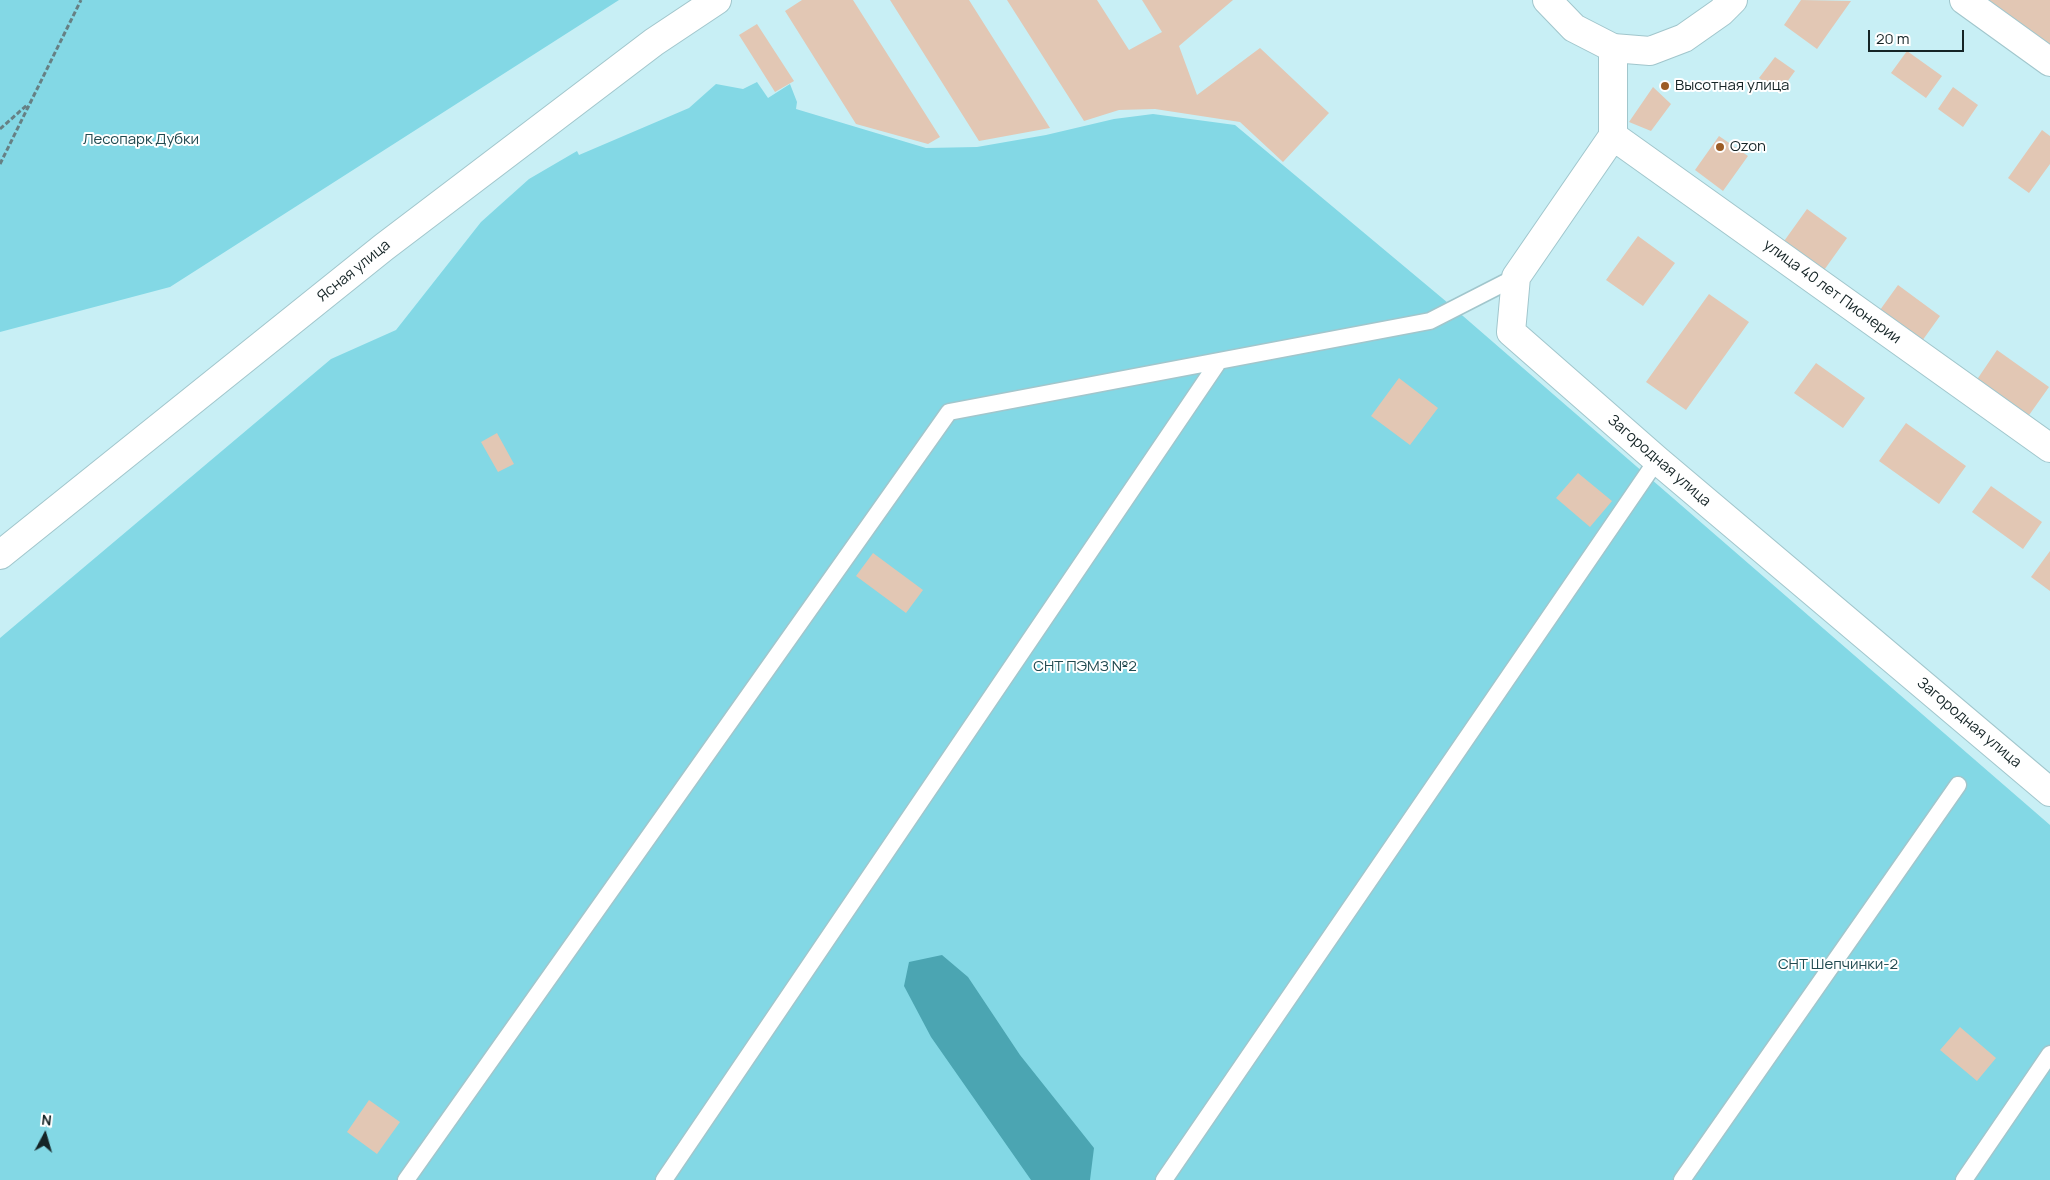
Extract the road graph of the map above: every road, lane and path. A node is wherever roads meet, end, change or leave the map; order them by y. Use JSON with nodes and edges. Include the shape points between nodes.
{"nodes":[{"id":1,"x":81,"y":0,"type":"edge"},
{"id":2,"x":717,"y":0,"type":"edge"},
{"id":3,"x":1546,"y":0,"type":"edge"},
{"id":4,"x":1733,"y":0,"type":"edge"},
{"id":5,"x":1964,"y":0,"type":"edge"},
{"id":6,"x":1613,"y":48,"type":"junction"},
{"id":7,"x":2050,"y":62,"type":"edge"},
{"id":8,"x":30,"y":103,"type":"junction"},
{"id":9,"x":0,"y":130,"type":"edge"},
{"id":10,"x":1613,"y":136,"type":"junction"},
{"id":11,"x":0,"y":164,"type":"edge"},
{"id":12,"x":1516,"y":277,"type":"junction"},
{"id":13,"x":1219,"y":361,"type":"junction"},
{"id":14,"x":2050,"y":448,"type":"edge"},
{"id":15,"x":1657,"y":460,"type":"junction"},
{"id":16,"x":0,"y":555,"type":"edge"},
{"id":17,"x":1958,"y":785,"type":"dead end"},
{"id":18,"x":2050,"y":792,"type":"edge"},
{"id":19,"x":2050,"y":1054,"type":"edge"},
{"id":20,"x":406,"y":1180,"type":"edge"},
{"id":21,"x":664,"y":1180,"type":"edge"},
{"id":22,"x":1164,"y":1180,"type":"edge"},
{"id":23,"x":1682,"y":1180,"type":"edge"},
{"id":24,"x":1964,"y":1180,"type":"edge"}],
"edges":[{"from":1,"to":8,"type":"path"},
{"from":2,"to":16,"type":"street","name":"Ясная улица","via":[[654,42],[384,246]]},
{"from":3,"to":6,"type":"street","via":[[1574,28]]},
{"from":4,"to":6,"type":"street","via":[[1684,38],[1650,51]]},
{"from":5,"to":7,"type":"street"},
{"from":6,"to":10,"type":"street"},
{"from":8,"to":9,"type":"path"},
{"from":8,"to":11,"type":"path"},
{"from":10,"to":12,"type":"street","name":"Загородная улица"},
{"from":10,"to":14,"type":"street","name":"улица 40 лет Пионерии"},
{"from":12,"to":13,"type":"lane","via":[[1430,321]]},
{"from":12,"to":15,"type":"street","name":"Загородная улица","via":[[1510,332]]},
{"from":13,"to":20,"type":"lane","via":[[949,412]]},
{"from":13,"to":21,"type":"lane"},
{"from":15,"to":18,"type":"street","name":"Загородная улица"},
{"from":15,"to":22,"type":"lane"},
{"from":17,"to":23,"type":"lane"},
{"from":19,"to":24,"type":"lane"}]}
